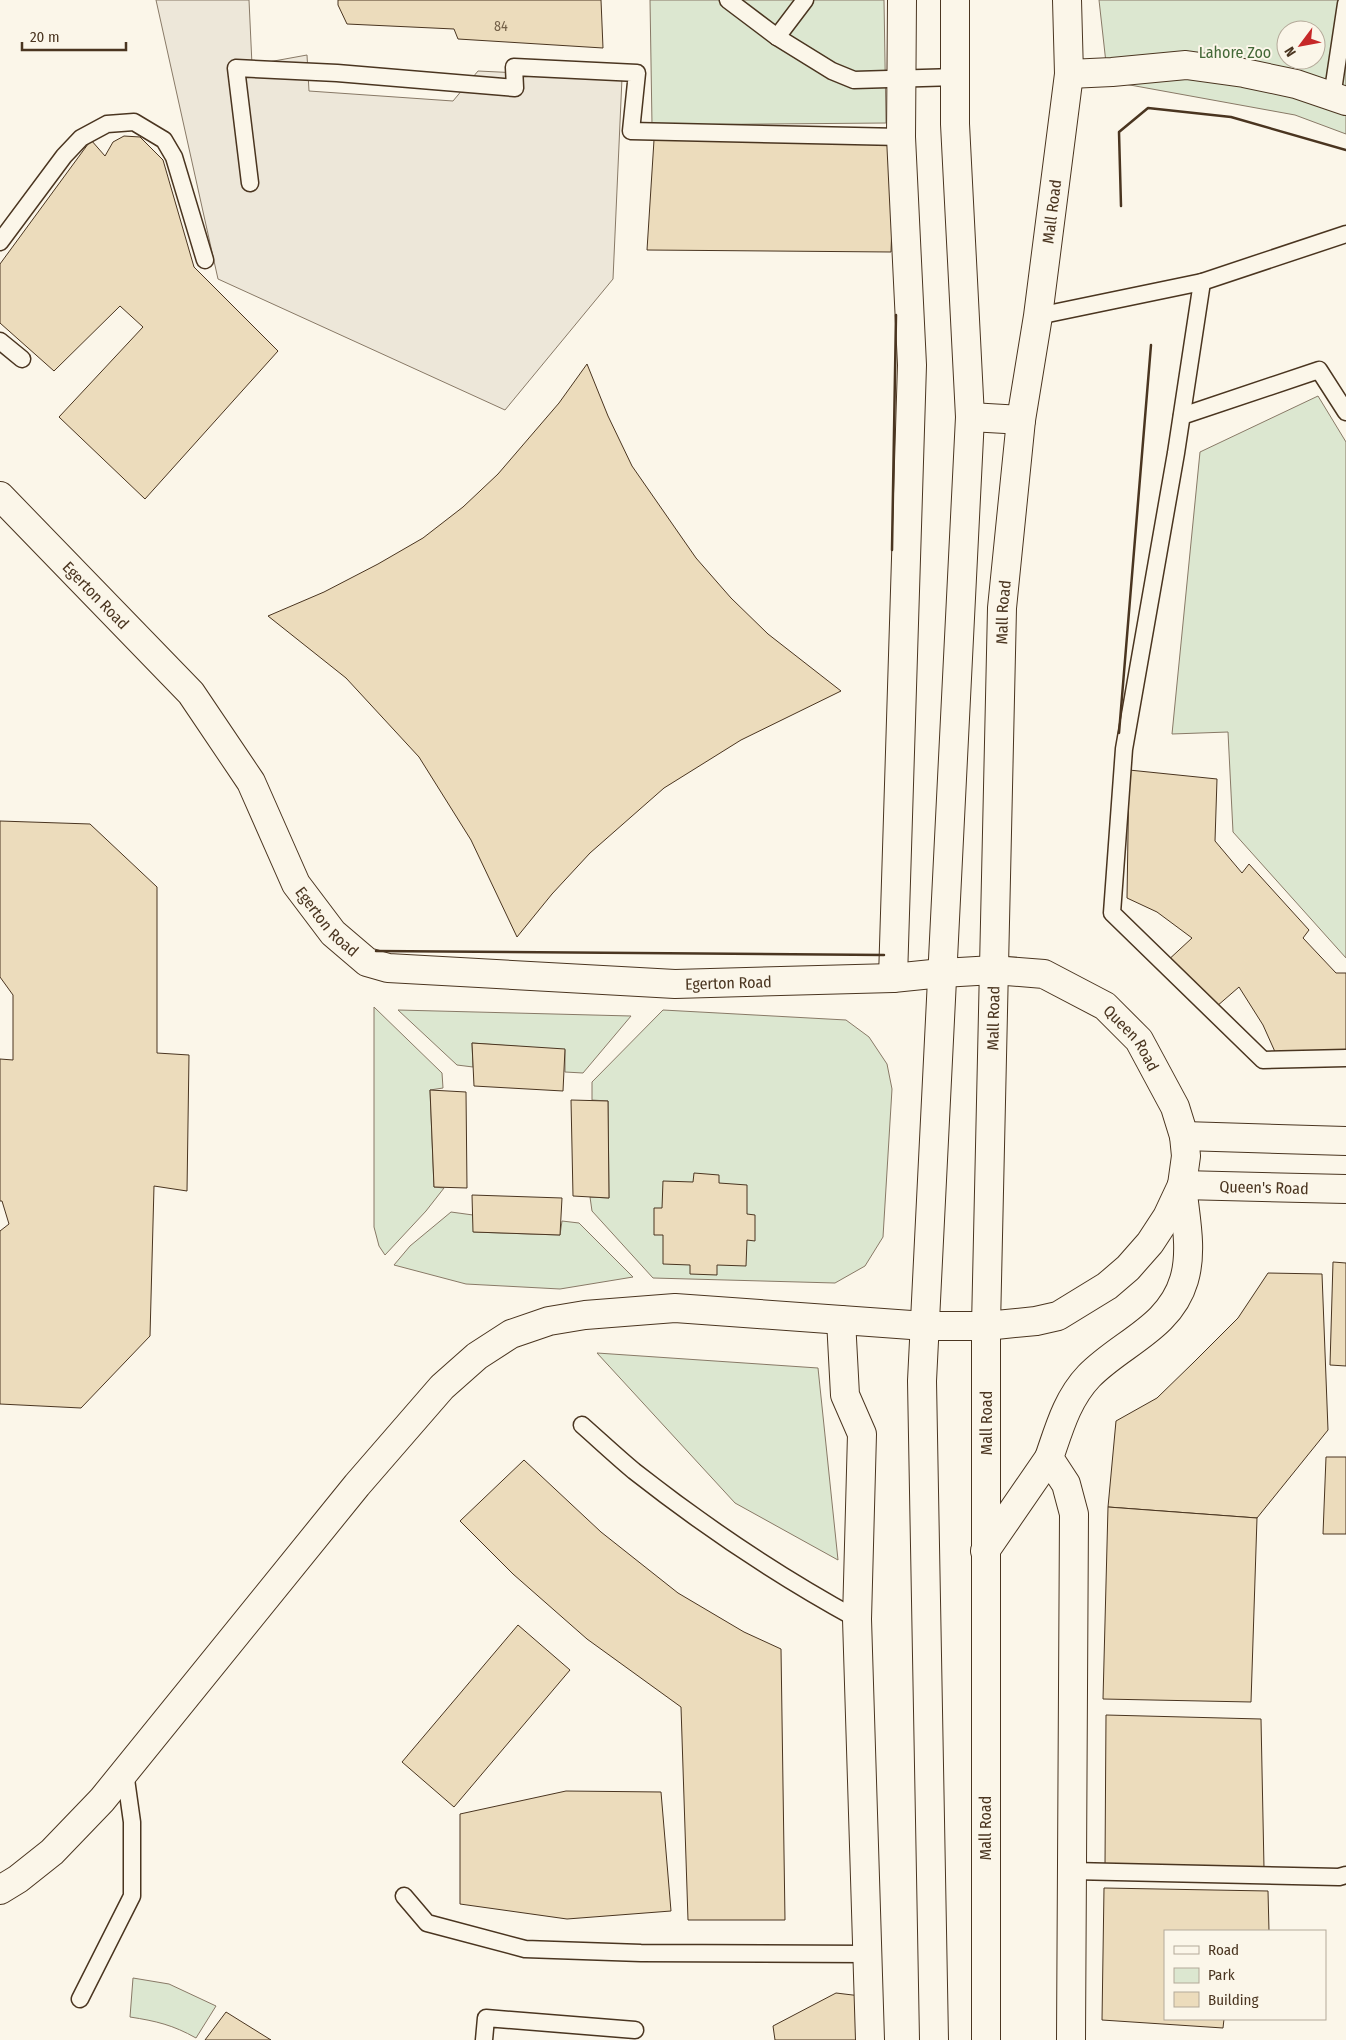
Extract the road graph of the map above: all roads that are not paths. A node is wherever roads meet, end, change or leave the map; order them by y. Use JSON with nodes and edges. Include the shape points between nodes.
{"nodes":[{"id":1,"x":728,"y":0,"type":"edge"},
{"id":2,"x":805,"y":0,"type":"edge"},
{"id":3,"x":902,"y":0,"type":"edge"},
{"id":4,"x":955,"y":0,"type":"edge"},
{"id":5,"x":1067,"y":0,"type":"edge"},
{"id":6,"x":1346,"y":4,"type":"edge"},
{"id":7,"x":777,"y":37,"type":"junction"},
{"id":8,"x":1069,"y":74,"type":"junction"},
{"id":9,"x":957,"y":77,"type":"junction"},
{"id":10,"x":902,"y":78,"type":"junction"},
{"id":11,"x":1339,"y":99,"type":"edge"},
{"id":12,"x":901,"y":136,"type":"junction"},
{"id":13,"x":250,"y":183,"type":"dead end"},
{"id":14,"x":1346,"y":234,"type":"edge"},
{"id":15,"x":0,"y":242,"type":"edge"},
{"id":16,"x":205,"y":260,"type":"dead end"},
{"id":17,"x":1202,"y":282,"type":"junction"},
{"id":18,"x":1038,"y":316,"type":"junction"},
{"id":19,"x":0,"y":341,"type":"edge"},
{"id":20,"x":22,"y":359,"type":"dead end"},
{"id":21,"x":1346,"y":412,"type":"edge"},
{"id":22,"x":1182,"y":416,"type":"junction"},
{"id":23,"x":970,"y":417,"type":"junction"},
{"id":24,"x":1021,"y":420,"type":"junction"},
{"id":25,"x":0,"y":496,"type":"edge"},
{"id":26,"x":994,"y":970,"type":"junction"},
{"id":27,"x":942,"y":973,"type":"junction"},
{"id":28,"x":893,"y":978,"type":"junction"},
{"id":29,"x":1346,"y":1058,"type":"edge"},
{"id":30,"x":1184,"y":1136,"type":"junction"},
{"id":31,"x":1346,"y":1141,"type":"edge"},
{"id":32,"x":1182,"y":1185,"type":"junction"},
{"id":33,"x":1346,"y":1189,"type":"edge"},
{"id":34,"x":841,"y":1320,"type":"junction"},
{"id":35,"x":925,"y":1326,"type":"junction"},
{"id":36,"x":986,"y":1326,"type":"junction"},
{"id":37,"x":582,"y":1424,"type":"dead end"},
{"id":38,"x":1049,"y":1458,"type":"junction"},
{"id":39,"x":985,"y":1551,"type":"junction"},
{"id":40,"x":857,"y":1619,"type":"junction"},
{"id":41,"x":125,"y":1772,"type":"junction"},
{"id":42,"x":1072,"y":1871,"type":"junction"},
{"id":43,"x":1346,"y":1875,"type":"edge"},
{"id":44,"x":0,"y":1890,"type":"edge"},
{"id":45,"x":404,"y":1896,"type":"dead end"},
{"id":46,"x":868,"y":1954,"type":"junction"},
{"id":47,"x":80,"y":1999,"type":"dead end"},
{"id":48,"x":635,"y":2030,"type":"dead end"},
{"id":49,"x":484,"y":2040,"type":"edge"},
{"id":50,"x":870,"y":2040,"type":"edge"},
{"id":51,"x":934,"y":2040,"type":"edge"},
{"id":52,"x":986,"y":2040,"type":"edge"},
{"id":53,"x":1071,"y":2040,"type":"edge"}],
"edges":[{"from":1,"to":7,"type":"lane"},
{"from":2,"to":7,"type":"lane"},
{"from":3,"to":10,"type":"main road"},
{"from":4,"to":9,"type":"main road"},
{"from":5,"to":8,"type":"main road","name":"Mall Road"},
{"from":6,"to":11,"type":"lane"},
{"from":7,"to":10,"type":"lane","via":[[832,71],[854,80]]},
{"from":8,"to":11,"type":"main road","via":[[1186,65],[1287,82]]},
{"from":8,"to":18,"type":"main road","name":"Mall Road"},
{"from":9,"to":10,"type":"lane"},
{"from":9,"to":23,"type":"main road","via":[[955,124]]},
{"from":10,"to":12,"type":"main road"},
{"from":12,"to":13,"type":"lane","via":[[631,131],[637,73],[514,67],[515,88],[236,68]]},
{"from":12,"to":28,"type":"main road","via":[[912,365]]},
{"from":14,"to":17,"type":"lane"},
{"from":15,"to":16,"type":"lane","via":[[81,138],[107,124],[134,122],[164,140],[174,157]]},
{"from":17,"to":18,"type":"lane"},
{"from":17,"to":22,"type":"lane"},
{"from":18,"to":24,"type":"main road","name":"Mall Road"},
{"from":19,"to":20,"type":"lane"},
{"from":21,"to":22,"type":"lane","via":[[1319,370]]},
{"from":22,"to":29,"type":"lane","via":[[1124,749],[1112,913],[1263,1060]]},
{"from":23,"to":24,"type":"main road"},
{"from":23,"to":27,"type":"main road"},
{"from":24,"to":26,"type":"main road","name":"Mall Road","via":[[1002,608]]},
{"from":25,"to":28,"type":"main road","name":"Egerton Road","via":[[191,693],[252,782],[296,884],[332,933],[367,962],[388,968],[675,984]]},
{"from":26,"to":27,"type":"main road","name":"Queen Road"},
{"from":26,"to":30,"type":"main road","name":"Queen Road","via":[[1044,974],[1105,1006],[1139,1040],[1168,1092]]},
{"from":26,"to":36,"type":"main road","name":"Mall Road"},
{"from":27,"to":28,"type":"main road","name":"Egerton Road"},
{"from":27,"to":35,"type":"main road"},
{"from":30,"to":31,"type":"main road"},
{"from":30,"to":32,"type":"main road","name":"Queen Road","via":[[1186,1156]]},
{"from":32,"to":33,"type":"main road","name":"Queen's Road"},
{"from":32,"to":36,"type":"main road","via":[[1150,1243],[1107,1286],[1058,1316]]},
{"from":32,"to":38,"type":"main road","via":[[1188,1241],[1184,1280],[1178,1296],[1157,1323],[1088,1377],[1064,1414]]},
{"from":34,"to":35,"type":"main road"},
{"from":34,"to":40,"type":"main road","via":[[845,1395],[862,1434]]},
{"from":34,"to":41,"type":"main road","via":[[675,1308],[585,1315],[549,1321],[511,1334],[477,1356],[442,1387],[356,1485]]},
{"from":35,"to":36,"type":"main road"},
{"from":35,"to":51,"type":"main road","via":[[922,1381]]},
{"from":36,"to":39,"type":"main road","name":"Mall Road"},
{"from":37,"to":40,"type":"lane","via":[[632,1469],[713,1531],[797,1586]]},
{"from":38,"to":39,"type":"main road"},
{"from":38,"to":42,"type":"main road","via":[[1066,1484],[1074,1514]]},
{"from":39,"to":52,"type":"main road","name":"Mall Road"},
{"from":40,"to":46,"type":"main road"},
{"from":41,"to":44,"type":"main road","via":[[52,1852]]},
{"from":41,"to":47,"type":"lane","via":[[132,1822],[132,1896]]},
{"from":42,"to":43,"type":"lane"},
{"from":42,"to":53,"type":"main road"},
{"from":45,"to":46,"type":"lane","via":[[427,1923],[525,1949]]},
{"from":46,"to":50,"type":"main road"},
{"from":48,"to":49,"type":"lane","via":[[486,2018]]}]}
